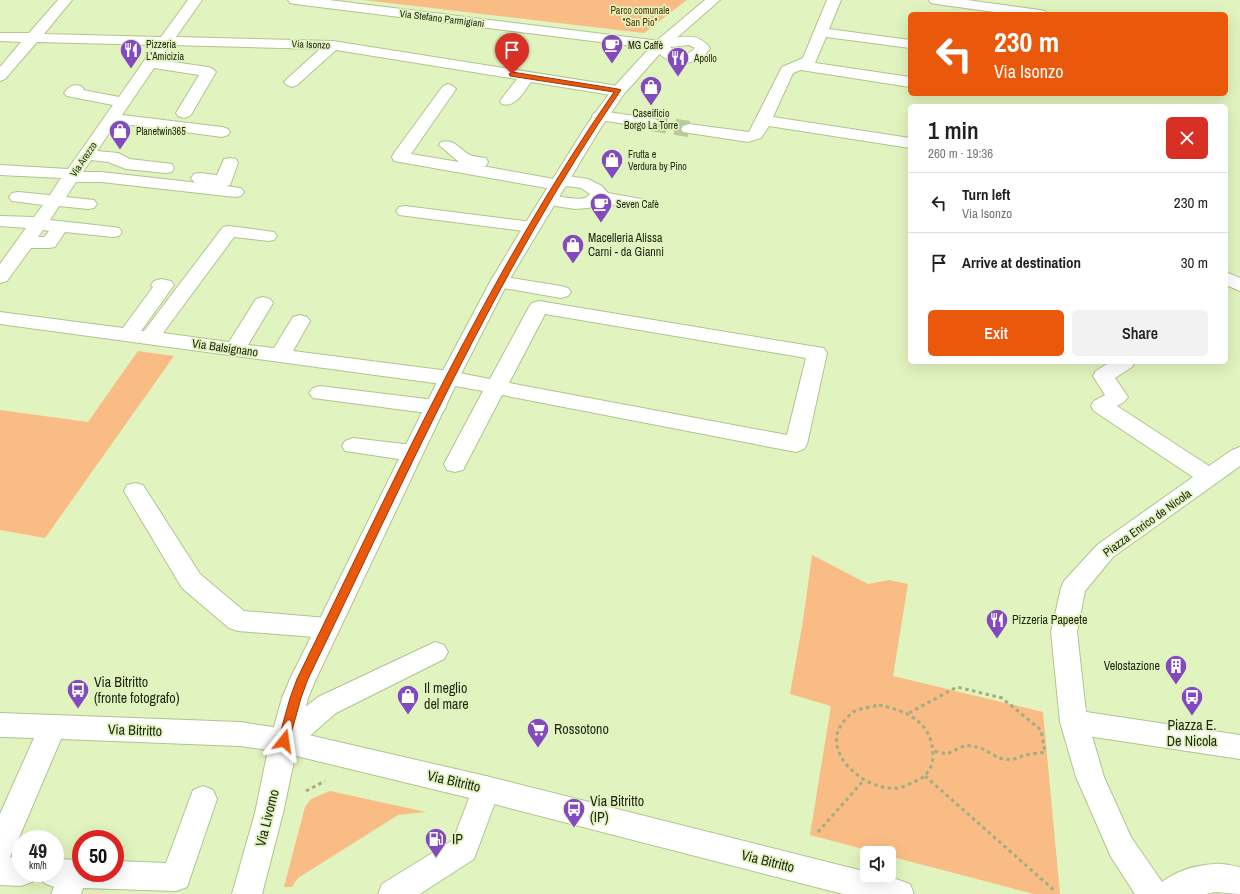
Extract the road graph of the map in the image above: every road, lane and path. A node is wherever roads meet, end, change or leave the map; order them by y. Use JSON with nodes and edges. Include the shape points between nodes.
{"nodes":[{"id":1,"x":65,"y":0,"type":"edge"},
{"id":2,"x":195,"y":0,"type":"edge"},
{"id":3,"x":295,"y":0,"type":"edge"},
{"id":4,"x":713,"y":0,"type":"edge"},
{"id":5,"x":834,"y":0,"type":"edge"},
{"id":6,"x":936,"y":0,"type":"edge"},
{"id":7,"x":993,"y":11,"type":"edge"},
{"id":8,"x":1009,"y":12,"type":"edge"},
{"id":9,"x":821,"y":32,"type":"junction"},
{"id":10,"x":0,"y":37,"type":"edge"},
{"id":11,"x":33,"y":38,"type":"junction"},
{"id":12,"x":165,"y":41,"type":"junction"},
{"id":13,"x":333,"y":44,"type":"junction"},
{"id":14,"x":908,"y":44,"type":"edge"},
{"id":15,"x":660,"y":45,"type":"junction"},
{"id":16,"x":702,"y":52,"type":"dead end"},
{"id":17,"x":149,"y":63,"type":"junction"},
{"id":18,"x":800,"y":65,"type":"junction"},
{"id":19,"x":0,"y":76,"type":"edge"},
{"id":20,"x":527,"y":77,"type":"junction"},
{"id":21,"x":292,"y":82,"type":"dead end"},
{"id":22,"x":908,"y":82,"type":"edge"},
{"id":23,"x":448,"y":89,"type":"dead end"},
{"id":24,"x":618,"y":90,"type":"junction"},
{"id":25,"x":75,"y":95,"type":"dead end"},
{"id":26,"x":508,"y":101,"type":"dead end"},
{"id":27,"x":184,"y":113,"type":"dead end"},
{"id":28,"x":107,"y":119,"type":"junction"},
{"id":29,"x":598,"y":119,"type":"junction"},
{"id":30,"x":764,"y":120,"type":"junction"},
{"id":31,"x":651,"y":124,"type":"tunnel mouth"},
{"id":32,"x":632,"y":128,"type":"tunnel mouth"},
{"id":33,"x":689,"y":129,"type":"tunnel mouth"},
{"id":34,"x":222,"y":132,"type":"dead end"},
{"id":35,"x":160,"y":136,"type":"dead end"},
{"id":36,"x":908,"y":143,"type":"edge"},
{"id":37,"x":447,"y":145,"type":"dead end"},
{"id":38,"x":20,"y":161,"type":"dead end"},
{"id":39,"x":230,"y":163,"type":"dead end"},
{"id":40,"x":77,"y":167,"type":"junction"},
{"id":41,"x":166,"y":168,"type":"dead end"},
{"id":42,"x":0,"y":170,"type":"edge"},
{"id":43,"x":50,"y":174,"type":"junction"},
{"id":44,"x":101,"y":177,"type":"junction"},
{"id":45,"x":558,"y":185,"type":"junction"},
{"id":46,"x":35,"y":192,"type":"dead end"},
{"id":47,"x":235,"y":192,"type":"dead end"},
{"id":48,"x":18,"y":197,"type":"dead end"},
{"id":49,"x":599,"y":197,"type":"junction"},
{"id":50,"x":634,"y":203,"type":"dead end"},
{"id":51,"x":52,"y":205,"type":"junction"},
{"id":52,"x":405,"y":211,"type":"dead end"},
{"id":53,"x":0,"y":221,"type":"edge"},
{"id":54,"x":532,"y":227,"type":"junction"},
{"id":55,"x":0,"y":228,"type":"edge"},
{"id":56,"x":34,"y":230,"type":"junction"},
{"id":57,"x":113,"y":232,"type":"dead end"},
{"id":58,"x":268,"y":236,"type":"dead end"},
{"id":59,"x":0,"y":276,"type":"edge"},
{"id":60,"x":1228,"y":279,"type":"edge"},
{"id":61,"x":499,"y":282,"type":"junction"},
{"id":62,"x":161,"y":284,"type":"dead end"},
{"id":63,"x":1240,"y":285,"type":"edge"},
{"id":64,"x":561,"y":292,"type":"dead end"},
{"id":65,"x":263,"y":303,"type":"dead end"},
{"id":66,"x":0,"y":318,"type":"edge"},
{"id":67,"x":300,"y":322,"type":"dead end"},
{"id":68,"x":128,"y":335,"type":"junction"},
{"id":69,"x":149,"y":338,"type":"junction"},
{"id":70,"x":235,"y":349,"type":"junction"},
{"id":71,"x":280,"y":355,"type":"junction"},
{"id":72,"x":1122,"y":364,"type":"edge"},
{"id":73,"x":450,"y":378,"type":"junction"},
{"id":74,"x":496,"y":387,"type":"junction"},
{"id":75,"x":320,"y":393,"type":"dead end"},
{"id":76,"x":435,"y":407,"type":"junction"},
{"id":77,"x":354,"y":446,"type":"dead end"},
{"id":78,"x":412,"y":454,"type":"junction"},
{"id":79,"x":1240,"y":455,"type":"edge"},
{"id":80,"x":455,"y":464,"type":"dead end"},
{"id":81,"x":1209,"y":477,"type":"junction"},
{"id":82,"x":135,"y":491,"type":"dead end"},
{"id":83,"x":327,"y":628,"type":"junction"},
{"id":84,"x":435,"y":652,"type":"dead end"},
{"id":85,"x":908,"y":713,"type":"junction"},
{"id":86,"x":1074,"y":722,"type":"junction"},
{"id":87,"x":0,"y":725,"type":"edge"},
{"id":88,"x":52,"y":727,"type":"junction"},
{"id":89,"x":284,"y":741,"type":"junction"},
{"id":90,"x":1240,"y":746,"type":"edge"},
{"id":91,"x":934,"y":750,"type":"junction"},
{"id":92,"x":925,"y":776,"type":"junction"},
{"id":93,"x":863,"y":781,"type":"junction"},
{"id":94,"x":486,"y":789,"type":"junction"},
{"id":95,"x":203,"y":799,"type":"dead end"},
{"id":96,"x":818,"y":832,"type":"dead end"},
{"id":97,"x":0,"y":848,"type":"edge"},
{"id":98,"x":0,"y":871,"type":"edge"},
{"id":99,"x":12,"y":872,"type":"edge"},
{"id":100,"x":65,"y":880,"type":"edge"},
{"id":101,"x":1240,"y":881,"type":"edge"},
{"id":102,"x":1055,"y":891,"type":"dead end"},
{"id":103,"x":247,"y":894,"type":"edge"},
{"id":104,"x":393,"y":894,"type":"edge"},
{"id":105,"x":899,"y":894,"type":"edge"},
{"id":106,"x":1152,"y":894,"type":"edge"},
{"id":107,"x":1170,"y":894,"type":"edge"}],
"edges":[{"from":1,"to":11,"type":"street"},
{"from":2,"to":12,"type":"street","name":"Via Arezzo"},
{"from":3,"to":15,"type":"street","name":"Via Stefano Parmigiani"},
{"from":4,"to":15,"type":"street","name":"Via Livorno"},
{"from":5,"to":9,"type":"street"},
{"from":6,"to":7,"type":"street"},
{"from":7,"to":8,"type":"street"},
{"from":9,"to":14,"type":"street"},
{"from":9,"to":18,"type":"street","via":[[809,61]]},
{"from":10,"to":11,"type":"street","name":"Via Isonzo"},
{"from":11,"to":12,"type":"street","name":"Via Isonzo"},
{"from":11,"to":19,"type":"street"},
{"from":12,"to":13,"type":"street","name":"Via Isonzo"},
{"from":12,"to":17,"type":"street","name":"Via Arezzo"},
{"from":13,"to":20,"type":"street","name":"Via Isonzo"},
{"from":13,"to":21,"type":"street"},
{"from":15,"to":16,"type":"street","via":[[671,56],[679,58],[691,57]]},
{"from":15,"to":24,"type":"street","name":"Via Livorno"},
{"from":17,"to":27,"type":"street","via":[[208,72]]},
{"from":17,"to":28,"type":"street","name":"Via Arezzo"},
{"from":18,"to":22,"type":"street"},
{"from":18,"to":30,"type":"street","via":[[787,70]]},
{"from":20,"to":24,"type":"street","name":"Via Isonzo"},
{"from":20,"to":26,"type":"street"},
{"from":23,"to":45,"type":"street","via":[[400,157]]},
{"from":24,"to":29,"type":"street","name":"Via Livorno"},
{"from":25,"to":28,"type":"street"},
{"from":28,"to":34,"type":"street"},
{"from":28,"to":35,"type":"street"},
{"from":28,"to":40,"type":"street","name":"Via Arezzo"},
{"from":29,"to":31,"type":"street"},
{"from":29,"to":32,"type":"street"},
{"from":29,"to":45,"type":"street","name":"Via Livorno"},
{"from":30,"to":33,"type":"street","via":[[754,135],[748,137]]},
{"from":30,"to":36,"type":"street"},
{"from":37,"to":45,"type":"street","via":[[466,160]]},
{"from":38,"to":40,"type":"street"},
{"from":39,"to":40,"type":"street","via":[[224,180],[115,170],[104,164]]},
{"from":40,"to":41,"type":"street","via":[[112,157],[126,164]]},
{"from":40,"to":43,"type":"street"},
{"from":40,"to":44,"type":"street"},
{"from":40,"to":51,"type":"street","name":"Via Arezzo"},
{"from":42,"to":43,"type":"street"},
{"from":43,"to":46,"type":"street"},
{"from":44,"to":47,"type":"street"},
{"from":44,"to":51,"type":"street","via":[[85,203]]},
{"from":45,"to":49,"type":"street","via":[[577,182],[595,188]]},
{"from":45,"to":49,"type":"street","via":[[573,204],[588,204]]},
{"from":45,"to":54,"type":"street","name":"Via Livorno"},
{"from":48,"to":51,"type":"street"},
{"from":49,"to":50,"type":"street"},
{"from":51,"to":56,"type":"street","name":"Via Arezzo"},
{"from":52,"to":54,"type":"street"},
{"from":53,"to":56,"type":"street"},
{"from":54,"to":61,"type":"street","name":"Via Livorno"},
{"from":55,"to":56,"type":"street"},
{"from":56,"to":57,"type":"street","via":[[49,242],[60,227]]},
{"from":56,"to":59,"type":"street","name":"Via Arezzo"},
{"from":58,"to":69,"type":"street","via":[[229,231]]},
{"from":60,"to":63,"type":"street"},
{"from":61,"to":64,"type":"street"},
{"from":61,"to":73,"type":"street","name":"Via Livorno"},
{"from":62,"to":68,"type":"street","via":[[164,285]]},
{"from":65,"to":70,"type":"street"},
{"from":66,"to":68,"type":"street","name":"Via Balsignano"},
{"from":67,"to":71,"type":"street"},
{"from":68,"to":69,"type":"street","name":"Via Balsignano"},
{"from":69,"to":70,"type":"street","name":"Via Balsignano"},
{"from":70,"to":71,"type":"street","name":"Via Balsignano"},
{"from":71,"to":73,"type":"street","name":"Via Balsignano"},
{"from":72,"to":81,"type":"street","via":[[1103,376],[1117,397],[1102,406]]},
{"from":73,"to":74,"type":"street","name":"Via Balsignano"},
{"from":73,"to":76,"type":"street","name":"Via Livorno"},
{"from":74,"to":74,"type":"street","name":"Via Balsignano","via":[[539,307],[817,353],[796,444]]},
{"from":74,"to":80,"type":"street"},
{"from":75,"to":76,"type":"street"},
{"from":76,"to":78,"type":"street","name":"Via Livorno"},
{"from":77,"to":78,"type":"street"},
{"from":78,"to":83,"type":"street","name":"Via Livorno"},
{"from":79,"to":81,"type":"street","name":"Piazza Enrico de Nicola"},
{"from":81,"to":86,"type":"street","name":"Piazza Enrico de Nicola","via":[[1105,551],[1072,588],[1064,632]]},
{"from":82,"to":83,"type":"street","via":[[191,581],[238,621]]},
{"from":83,"to":89,"type":"street","name":"Via Livorno","via":[[300,685]]},
{"from":84,"to":89,"type":"street","via":[[328,705]]},
{"from":85,"to":91,"type":"path","via":[[926,730]]},
{"from":85,"to":91,"type":"path","via":[[957,687],[1002,698],[1041,730],[1045,752],[1011,760],[998,758],[981,748],[966,745],[947,754]]},
{"from":85,"to":93,"type":"path","via":[[894,707],[864,706],[842,721],[837,732],[836,746],[850,771]]},
{"from":86,"to":90,"type":"street"},
{"from":86,"to":106,"type":"street","name":"Piazza Enrico de Nicola","via":[[1090,777],[1122,847]]},
{"from":87,"to":88,"type":"street","name":"Via Bitritto"},
{"from":88,"to":89,"type":"street","name":"Via Bitritto","via":[[240,734]]},
{"from":88,"to":97,"type":"street"},
{"from":89,"to":94,"type":"street","name":"Via Bitritto"},
{"from":89,"to":103,"type":"street","name":"Via Livorno","via":[[269,813]]},
{"from":91,"to":92,"type":"path","via":[[932,764]]},
{"from":92,"to":93,"type":"path","via":[[912,785],[896,789]]},
{"from":92,"to":102,"type":"path"},
{"from":93,"to":96,"type":"path"},
{"from":94,"to":104,"type":"street","via":[[464,849]]},
{"from":94,"to":105,"type":"street","name":"Via Bitritto"},
{"from":95,"to":100,"type":"street","via":[[176,877]]},
{"from":98,"to":99,"type":"street"},
{"from":101,"to":107,"type":"street","via":[[1215,878],[1182,885]]}]}
